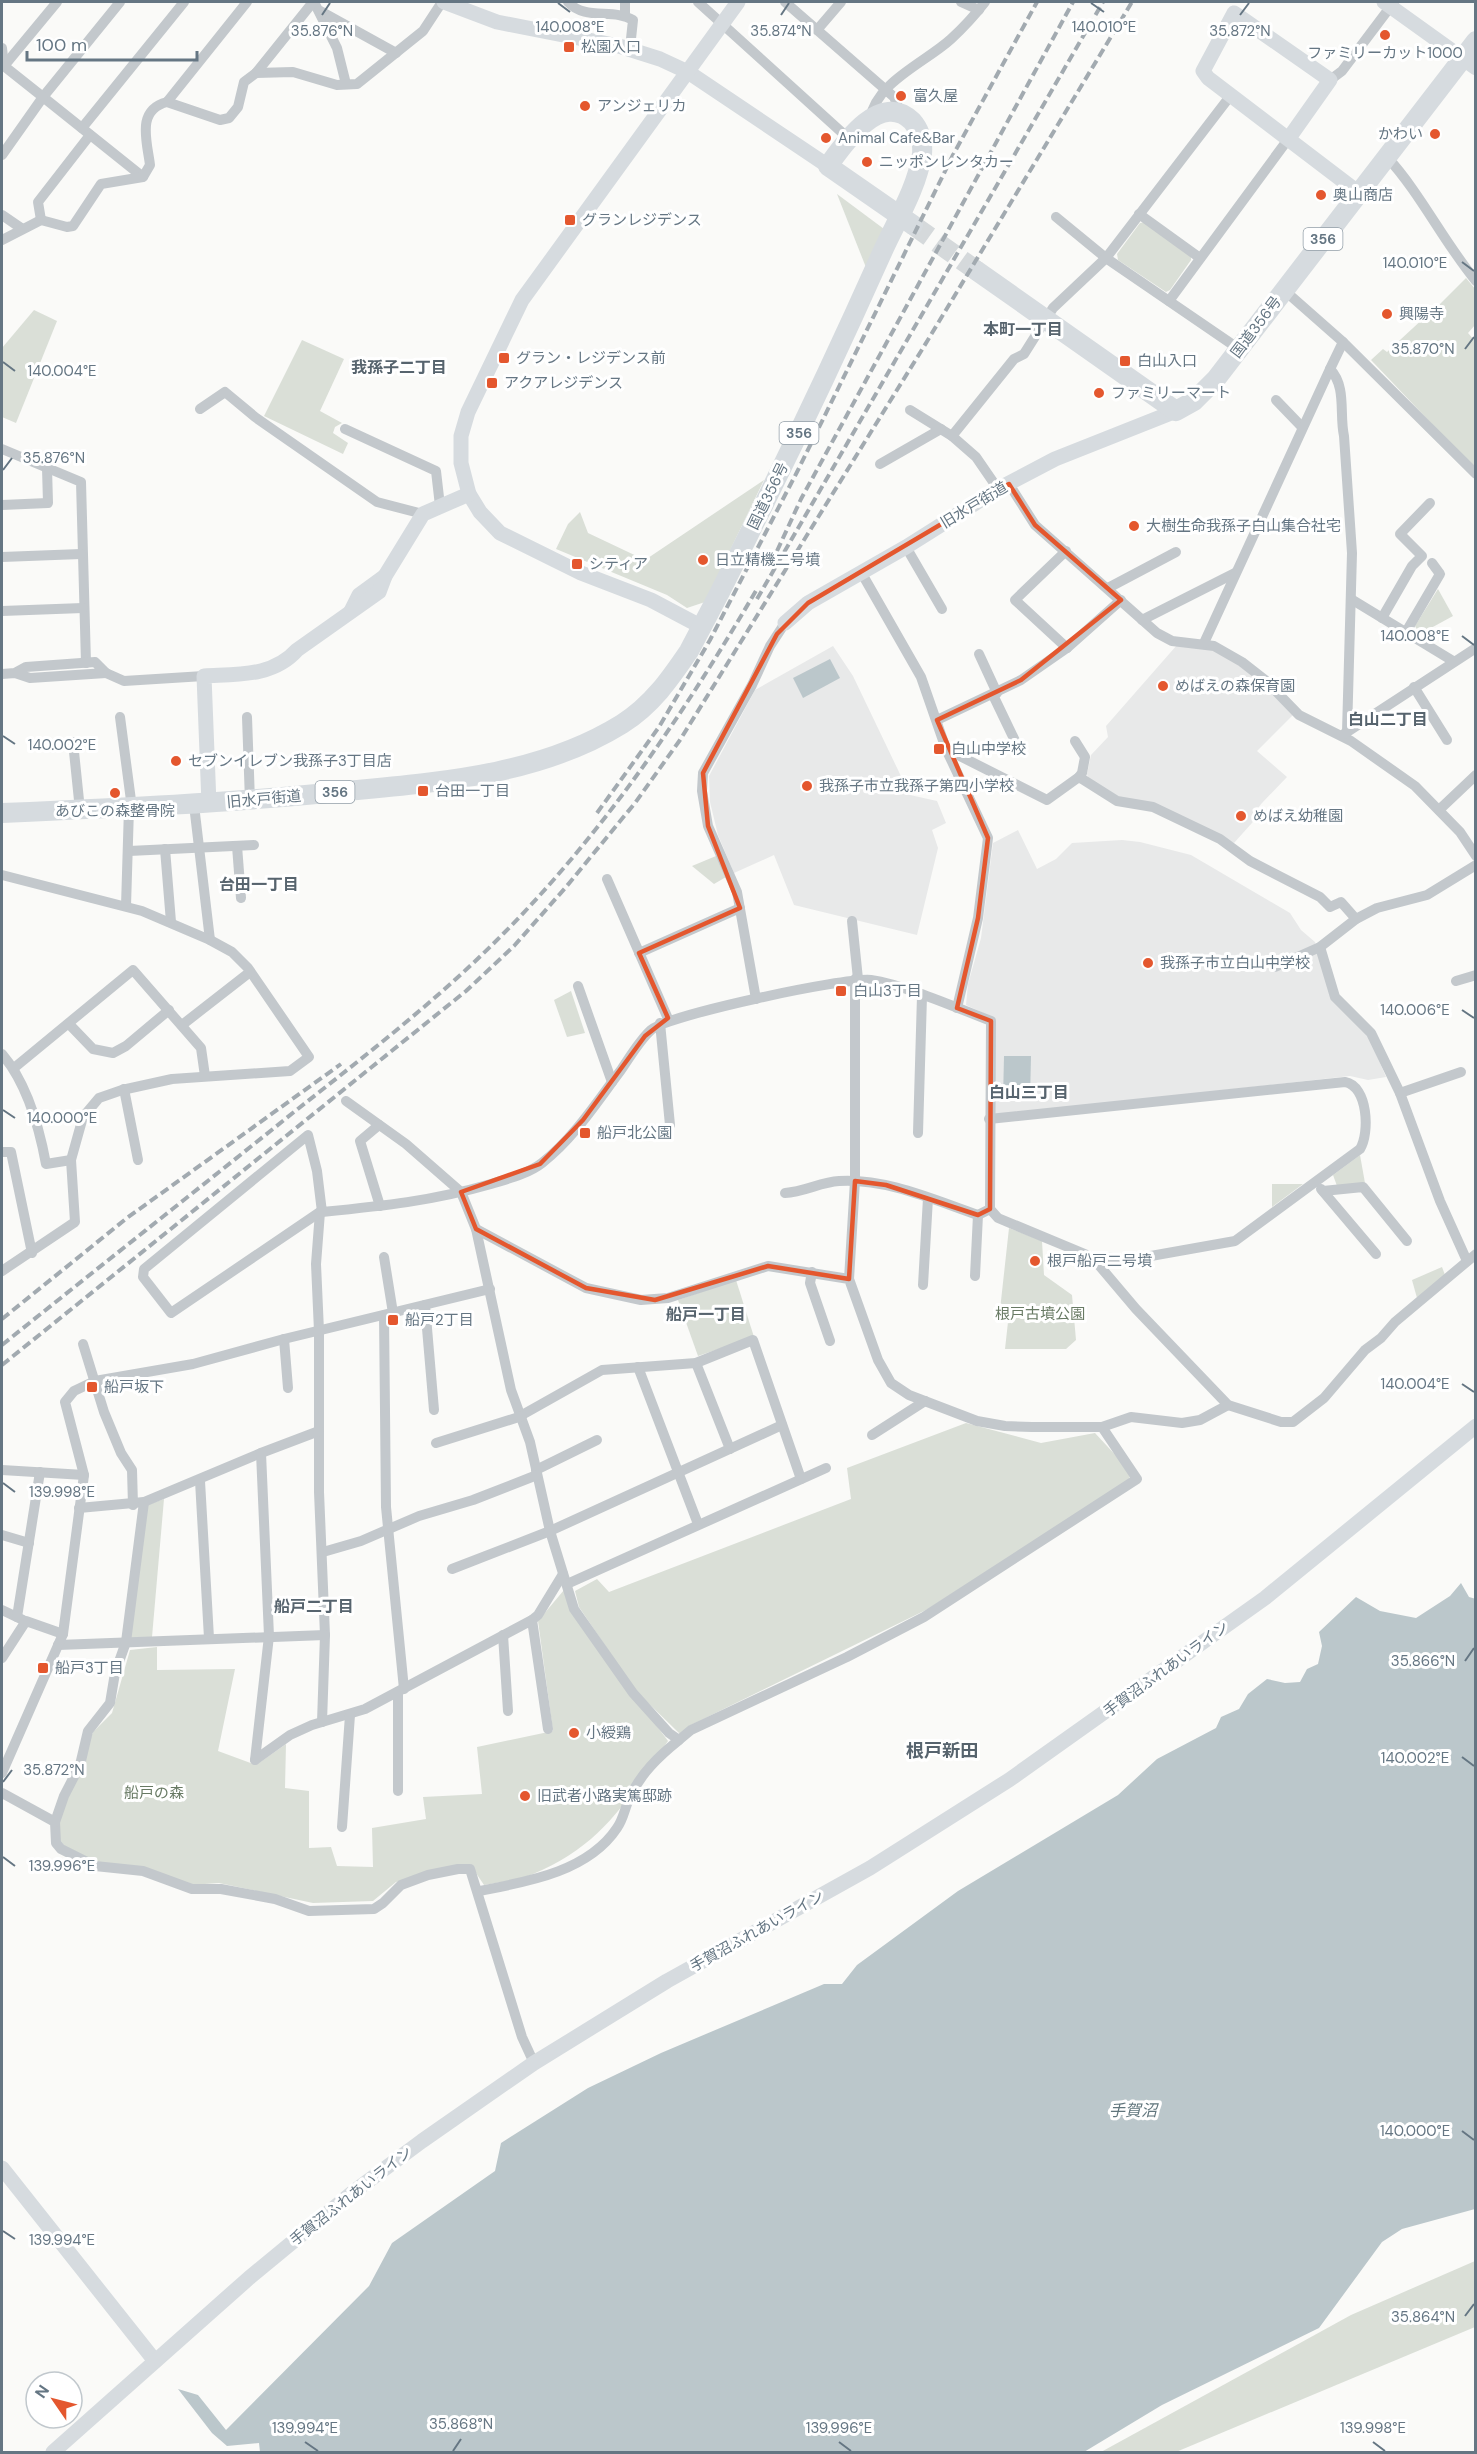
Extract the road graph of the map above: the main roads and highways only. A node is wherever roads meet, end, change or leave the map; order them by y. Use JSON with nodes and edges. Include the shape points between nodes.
{"nodes":[{"id":1,"x":1476,"y":41,"type":"edge"},
{"id":2,"x":1469,"y":63,"type":"edge"},
{"id":3,"x":913,"y":225,"type":"tunnel mouth"},
{"id":4,"x":977,"y":271,"type":"tunnel mouth"},
{"id":5,"x":651,"y":701,"type":"joint"},
{"id":6,"x":2,"y":813,"type":"edge"}],
"edges":[{"from":1,"to":2,"type":"highway","name":"国道356号","number":"356"},
{"from":2,"to":4,"type":"highway","name":"国道356号","number":"356","via":[[1387,157],[1206,392],[1176,411]]},
{"from":3,"to":5,"type":"highway","name":"国道356号","number":"356","via":[[828,166],[848,138],[880,114],[897,114],[912,122],[922,142],[920,163],[906,199],[889,236],[814,402],[702,627],[678,668]]},
{"from":5,"to":6,"type":"highway","name":"旧水戸街道","number":"356","via":[[608,732],[522,767],[250,801]]}]}
